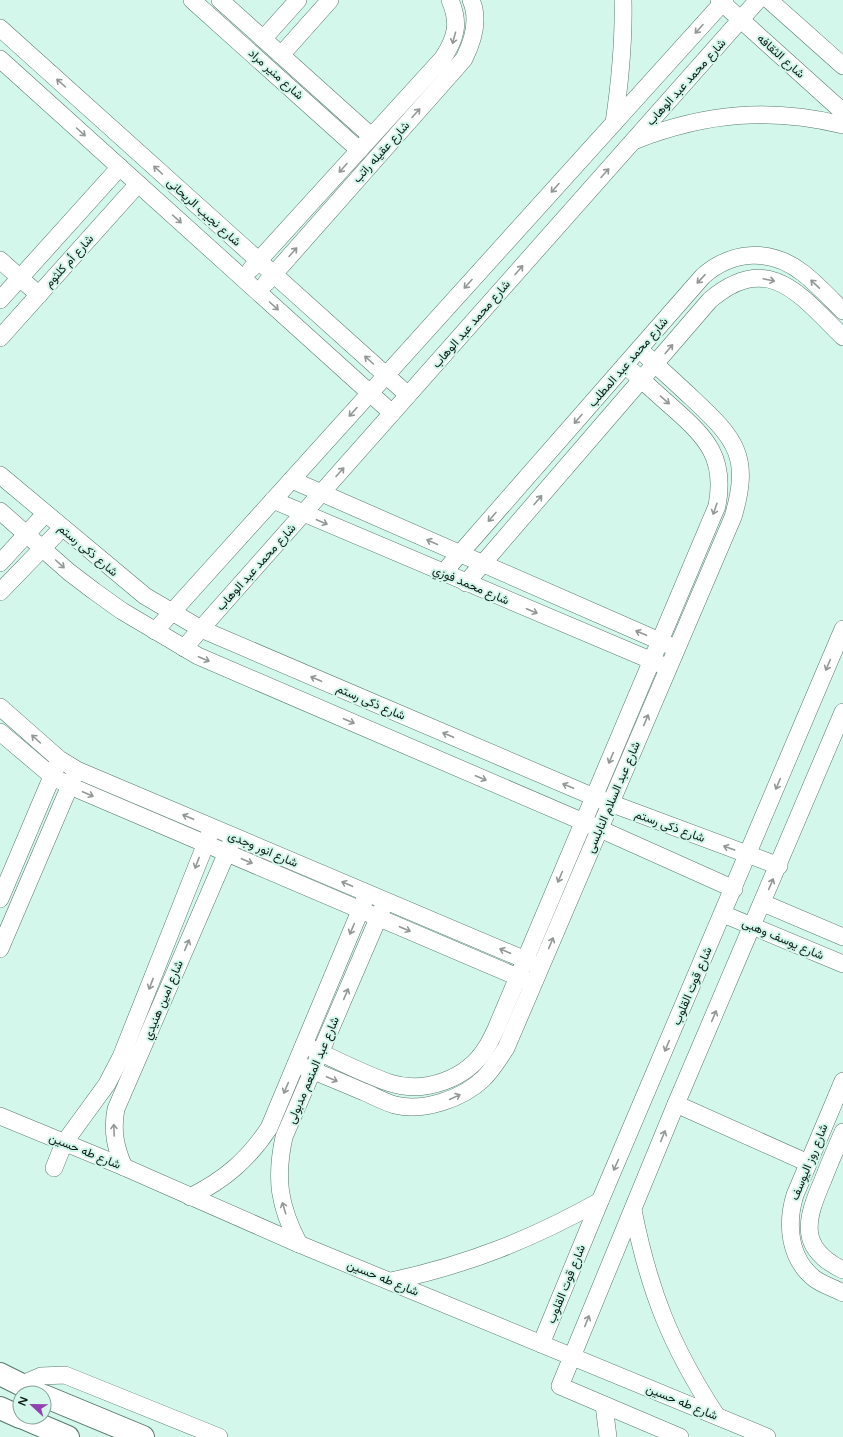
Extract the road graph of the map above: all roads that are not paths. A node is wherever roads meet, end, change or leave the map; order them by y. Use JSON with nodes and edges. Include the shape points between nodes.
{"nodes":[{"id":1,"x":192,"y":0,"type":"edge"},
{"id":2,"x":220,"y":0,"type":"edge"},
{"id":3,"x":298,"y":0,"type":"edge"},
{"id":4,"x":330,"y":0,"type":"edge"},
{"id":5,"x":450,"y":0,"type":"edge"},
{"id":6,"x":471,"y":0,"type":"edge"},
{"id":7,"x":623,"y":0,"type":"edge"},
{"id":8,"x":758,"y":0,"type":"edge"},
{"id":9,"x":770,"y":0,"type":"edge"},
{"id":10,"x":722,"y":1,"type":"edge"},
{"id":11,"x":741,"y":19,"type":"junction"},
{"id":12,"x":0,"y":28,"type":"edge"},
{"id":13,"x":263,"y":39,"type":"junction"},
{"id":14,"x":281,"y":55,"type":"junction"},
{"id":15,"x":0,"y":59,"type":"edge"},
{"id":16,"x":843,"y":66,"type":"edge"},
{"id":17,"x":843,"y":112,"type":"edge"},
{"id":18,"x":614,"y":123,"type":"junction"},
{"id":19,"x":843,"y":125,"type":"edge"},
{"id":20,"x":371,"y":136,"type":"junction"},
{"id":21,"x":632,"y":142,"type":"junction"},
{"id":22,"x":359,"y":150,"type":"junction"},
{"id":23,"x":120,"y":167,"type":"junction"},
{"id":24,"x":138,"y":184,"type":"junction"},
{"id":25,"x":0,"y":260,"type":"edge"},
{"id":26,"x":259,"y":261,"type":"junction"},
{"id":27,"x":274,"y":274,"type":"junction"},
{"id":28,"x":20,"y":278,"type":"junction"},
{"id":29,"x":243,"y":278,"type":"junction"},
{"id":30,"x":258,"y":292,"type":"junction"},
{"id":31,"x":1,"y":295,"type":"edge"},
{"id":32,"x":39,"y":295,"type":"junction"},
{"id":33,"x":843,"y":311,"type":"edge"},
{"id":34,"x":23,"y":312,"type":"junction"},
{"id":35,"x":843,"y":337,"type":"edge"},
{"id":36,"x":0,"y":338,"type":"edge"},
{"id":37,"x":639,"y":349,"type":"junction"},
{"id":38,"x":656,"y":364,"type":"junction"},
{"id":39,"x":625,"y":365,"type":"junction"},
{"id":40,"x":386,"y":375,"type":"junction"},
{"id":41,"x":642,"y":380,"type":"junction"},
{"id":42,"x":370,"y":393,"type":"junction"},
{"id":43,"x":408,"y":395,"type":"junction"},
{"id":44,"x":392,"y":413,"type":"junction"},
{"id":45,"x":0,"y":475,"type":"edge"},
{"id":46,"x":292,"y":480,"type":"junction"},
{"id":47,"x":321,"y":494,"type":"junction"},
{"id":48,"x":274,"y":500,"type":"junction"},
{"id":49,"x":0,"y":510,"type":"edge"},
{"id":50,"x":45,"y":514,"type":"junction"},
{"id":51,"x":303,"y":514,"type":"junction"},
{"id":52,"x":62,"y":528,"type":"junction"},
{"id":53,"x":26,"y":534,"type":"junction"},
{"id":54,"x":42,"y":548,"type":"junction"},
{"id":55,"x":459,"y":554,"type":"junction"},
{"id":56,"x":0,"y":563,"type":"edge"},
{"id":57,"x":482,"y":564,"type":"junction"},
{"id":58,"x":443,"y":573,"type":"junction"},
{"id":59,"x":466,"y":583,"type":"junction"},
{"id":60,"x":0,"y":592,"type":"edge"},
{"id":61,"x":172,"y":613,"type":"junction"},
{"id":62,"x":201,"y":629,"type":"junction"},
{"id":63,"x":843,"y":629,"type":"edge"},
{"id":64,"x":156,"y":631,"type":"junction"},
{"id":65,"x":660,"y":641,"type":"junction"},
{"id":66,"x":184,"y":648,"type":"junction"},
{"id":67,"x":676,"y":648,"type":"junction"},
{"id":68,"x":651,"y":661,"type":"junction"},
{"id":69,"x":668,"y":668,"type":"junction"},
{"id":70,"x":0,"y":707,"type":"edge"},
{"id":71,"x":843,"y":712,"type":"edge"},
{"id":72,"x":0,"y":732,"type":"edge"},
{"id":73,"x":59,"y":759,"type":"junction"},
{"id":74,"x":77,"y":770,"type":"junction"},
{"id":75,"x":52,"y":776,"type":"junction"},
{"id":76,"x":70,"y":786,"type":"junction"},
{"id":77,"x":594,"y":797,"type":"junction"},
{"id":78,"x":610,"y":803,"type":"junction"},
{"id":79,"x":583,"y":822,"type":"junction"},
{"id":80,"x":212,"y":827,"type":"junction"},
{"id":81,"x":600,"y":829,"type":"junction"},
{"id":82,"x":234,"y":836,"type":"junction"},
{"id":83,"x":205,"y":844,"type":"junction"},
{"id":84,"x":227,"y":853,"type":"junction"},
{"id":85,"x":748,"y":855,"type":"junction"},
{"id":86,"x":778,"y":866,"type":"junction"},
{"id":87,"x":734,"y":889,"type":"junction"},
{"id":88,"x":367,"y":893,"type":"junction"},
{"id":89,"x":0,"y":899,"type":"edge"},
{"id":90,"x":386,"y":901,"type":"junction"},
{"id":91,"x":763,"y":903,"type":"junction"},
{"id":92,"x":360,"y":910,"type":"junction"},
{"id":93,"x":723,"y":914,"type":"junction"},
{"id":94,"x":379,"y":917,"type":"junction"},
{"id":95,"x":753,"y":927,"type":"junction"},
{"id":96,"x":843,"y":937,"type":"edge"},
{"id":97,"x":2,"y":939,"type":"edge"},
{"id":98,"x":525,"y":960,"type":"junction"},
{"id":99,"x":843,"y":964,"type":"edge"},
{"id":100,"x":541,"y":967,"type":"junction"},
{"id":101,"x":518,"y":976,"type":"junction"},
{"id":102,"x":534,"y":983,"type":"junction"},
{"id":103,"x":304,"y":1045,"type":"junction"},
{"id":104,"x":320,"y":1052,"type":"junction"},
{"id":105,"x":296,"y":1064,"type":"junction"},
{"id":106,"x":313,"y":1070,"type":"junction"},
{"id":107,"x":843,"y":1081,"type":"edge"},
{"id":108,"x":676,"y":1104,"type":"junction"},
{"id":109,"x":0,"y":1116,"type":"edge"},
{"id":110,"x":835,"y":1121,"type":"edge"},
{"id":111,"x":819,"y":1136,"type":"junction"},
{"id":112,"x":841,"y":1141,"type":"edge"},
{"id":113,"x":64,"y":1143,"type":"junction"},
{"id":114,"x":808,"y":1163,"type":"junction"},
{"id":115,"x":124,"y":1167,"type":"junction"},
{"id":116,"x":54,"y":1168,"type":"dead end"},
{"id":117,"x":190,"y":1196,"type":"junction"},
{"id":118,"x":600,"y":1201,"type":"junction"},
{"id":119,"x":633,"y":1210,"type":"junction"},
{"id":120,"x":299,"y":1244,"type":"junction"},
{"id":121,"x":819,"y":1254,"type":"junction"},
{"id":122,"x":805,"y":1268,"type":"junction"},
{"id":123,"x":843,"y":1270,"type":"edge"},
{"id":124,"x":391,"y":1281,"type":"junction"},
{"id":125,"x":843,"y":1292,"type":"edge"},
{"id":126,"x":541,"y":1344,"type":"junction"},
{"id":127,"x":572,"y":1357,"type":"junction"},
{"id":128,"x":0,"y":1374,"type":"edge"},
{"id":129,"x":21,"y":1385,"type":"edge"},
{"id":130,"x":33,"y":1385,"type":"edge"},
{"id":131,"x":52,"y":1399,"type":"edge"},
{"id":132,"x":604,"y":1405,"type":"junction"},
{"id":133,"x":0,"y":1408,"type":"edge"},
{"id":134,"x":12,"y":1413,"type":"edge"},
{"id":135,"x":716,"y":1415,"type":"junction"},
{"id":136,"x":39,"y":1425,"type":"edge"},
{"id":137,"x":68,"y":1437,"type":"edge"},
{"id":138,"x":144,"y":1437,"type":"edge"},
{"id":139,"x":219,"y":1437,"type":"edge"},
{"id":140,"x":608,"y":1437,"type":"edge"},
{"id":141,"x":680,"y":1437,"type":"edge"},
{"id":142,"x":767,"y":1437,"type":"edge"}],
"edges":[{"from":1,"to":22,"type":"street","name":"شارع منير مراد"},
{"from":2,"to":13,"type":"street","name":"شارع منير مراد"},
{"from":3,"to":13,"type":"street"},
{"from":4,"to":14,"type":"street"},
{"from":5,"to":20,"type":"street","name":"شارع عقيله راتب","one_way":true,"via":[[455,11],[456,28],[452,44],[443,58]]},
{"from":27,"to":6,"type":"street","name":"شارع عقيله راتب","one_way":true,"via":[[464,59],[472,42],[475,24]]},
{"from":7,"to":18,"type":"street","via":[[621,78]]},
{"from":8,"to":11,"type":"street","name":"شارع محمد عبد الوهاب"},
{"from":9,"to":16,"type":"street"},
{"from":10,"to":11,"type":"street","name":"شارع الثقافه"},
{"from":10,"to":18,"type":"street","one_way":true},
{"from":11,"to":17,"type":"street","name":"شارع الثقافه"},
{"from":11,"to":21,"type":"street","name":"شارع محمد عبد الوهاب"},
{"from":26,"to":12,"type":"street","name":"شارع نجيب الريحانى","one_way":true},
{"from":13,"to":14,"type":"street","name":"شارع منير مراد"},
{"from":14,"to":20,"type":"street","name":"شارع منير مراد"},
{"from":15,"to":23,"type":"street","name":"شارع نجيب الريحانى","one_way":true},
{"from":18,"to":40,"type":"street","one_way":true},
{"from":19,"to":21,"type":"street","via":[[785,115],[746,114],[707,118],[669,127]]},
{"from":20,"to":22,"type":"street","name":"شارع عقيله راتب"},
{"from":43,"to":21,"type":"street","name":"شارع محمد عبد الوهاب","one_way":true},
{"from":22,"to":26,"type":"street","name":"شارع عقيله راتب","one_way":true},
{"from":23,"to":24,"type":"street","name":"شارع نجيب الريحانى"},
{"from":23,"to":28,"type":"street"},
{"from":24,"to":29,"type":"street","name":"شارع نجيب الريحانى","one_way":true},
{"from":24,"to":32,"type":"street","name":"شارع أم كلثوم"},
{"from":25,"to":28,"type":"street"},
{"from":26,"to":27,"type":"street","name":"شارع نجيب الريحانى"},
{"from":26,"to":29,"type":"street","name":"شارع عقيله راتب"},
{"from":27,"to":30,"type":"street","name":"شارع عقيله راتب"},
{"from":40,"to":27,"type":"street","name":"شارع نجيب الريحانى","one_way":true},
{"from":28,"to":31,"type":"street"},
{"from":28,"to":32,"type":"street"},
{"from":29,"to":30,"type":"street","name":"شارع نجيب الريحانى"},
{"from":30,"to":42,"type":"street","name":"شارع نجيب الريحانى","one_way":true},
{"from":31,"to":34,"type":"street"},
{"from":32,"to":34,"type":"street","name":"شارع أم كلثوم"},
{"from":33,"to":37,"type":"street","name":"شارع محمد عبد المطلب","one_way":true,"via":[[803,273],[783,260],[760,255],[737,256],[715,265],[703,276]]},
{"from":34,"to":36,"type":"street","name":"شارع أم كلثوم"},
{"from":38,"to":35,"type":"street","name":"شارع محمد عبد المطلب","one_way":true,"via":[[710,300],[724,288],[742,280],[762,278],[780,282],[797,292]]},
{"from":37,"to":38,"type":"street","name":"شارع عبد السلام النابلسى"},
{"from":37,"to":39,"type":"street","name":"شارع محمد عبد المطلب"},
{"from":38,"to":41,"type":"street","name":"شارع محمد عبد المطلب"},
{"from":38,"to":67,"type":"street","name":"شارع عبد السلام النابلسى","via":[[719,423],[730,438],[741,473],[740,492],[732,517]]},
{"from":39,"to":41,"type":"street","name":"شارع عبد السلام النابلسى"},
{"from":39,"to":55,"type":"street","name":"شارع محمد عبد المطلب","one_way":true},
{"from":40,"to":42,"type":"street"},
{"from":40,"to":43,"type":"street","name":"شارع نجيب الريحانى"},
{"from":57,"to":41,"type":"street","name":"شارع محمد عبد المطلب","one_way":true},
{"from":41,"to":65,"type":"street","name":"شارع عبد السلام النابلسى","one_way":true,"via":[[697,429],[710,447],[719,473],[720,490],[717,506]]},
{"from":42,"to":44,"type":"street","name":"شارع نجيب الريحانى"},
{"from":42,"to":46,"type":"street","one_way":true},
{"from":43,"to":44,"type":"street","name":"شارع محمد عبد الوهاب"},
{"from":47,"to":44,"type":"street","name":"شارع محمد عبد الوهاب","one_way":true},
{"from":45,"to":50,"type":"street","name":"شارع ذكى رستم"},
{"from":46,"to":47,"type":"street","name":"شارع محمد فوزي"},
{"from":46,"to":48,"type":"street"},
{"from":47,"to":51,"type":"street","name":"شارع محمد عبد الوهاب"},
{"from":55,"to":47,"type":"street","name":"شارع محمد فوزي","one_way":true},
{"from":48,"to":51,"type":"street","name":"شارع محمد فوزي"},
{"from":48,"to":61,"type":"street"},
{"from":49,"to":53,"type":"street"},
{"from":50,"to":52,"type":"street","name":"شارع ذكى رستم"},
{"from":50,"to":53,"type":"street"},
{"from":51,"to":58,"type":"street","name":"شارع محمد فوزي","one_way":true},
{"from":51,"to":62,"type":"street","name":"شارع محمد عبد الوهاب"},
{"from":52,"to":54,"type":"street"},
{"from":52,"to":61,"type":"street","name":"شارع ذكى رستم","via":[[119,576]]},
{"from":53,"to":54,"type":"street"},
{"from":53,"to":56,"type":"street"},
{"from":54,"to":60,"type":"street"},
{"from":54,"to":64,"type":"street","one_way":true,"via":[[94,591]]},
{"from":55,"to":57,"type":"street","name":"شارع محمد فوزي"},
{"from":55,"to":58,"type":"street","name":"شارع محمد عبد المطلب"},
{"from":57,"to":59,"type":"street","name":"شارع محمد عبد المطلب"},
{"from":65,"to":57,"type":"street","name":"شارع محمد فوزي","one_way":true},
{"from":58,"to":59,"type":"street","name":"شارع محمد فوزي"},
{"from":59,"to":68,"type":"street","name":"شارع محمد فوزي","one_way":true},
{"from":61,"to":62,"type":"street","name":"شارع ذكى رستم"},
{"from":61,"to":64,"type":"street"},
{"from":62,"to":66,"type":"street","name":"شارع محمد عبد الوهاب"},
{"from":77,"to":62,"type":"street","name":"شارع ذكى رستم","one_way":true},
{"from":63,"to":85,"type":"street","name":"شارع قوت القلوب","one_way":true},
{"from":64,"to":66,"type":"street"},
{"from":65,"to":67,"type":"street","name":"شارع محمد فوزي"},
{"from":65,"to":68,"type":"street","name":"شارع عبد السلام النابلسى"},
{"from":66,"to":79,"type":"street","one_way":true},
{"from":67,"to":69,"type":"street","name":"شارع عبد السلام النابلسى"},
{"from":68,"to":69,"type":"street","name":"شارع محمد فوزي"},
{"from":68,"to":77,"type":"street","name":"شارع عبد السلام النابلسى","one_way":true},
{"from":78,"to":69,"type":"street","name":"شارع عبد السلام النابلسى","one_way":true},
{"from":73,"to":70,"type":"street","name":"شارع انور وجدى","one_way":true},
{"from":71,"to":86,"type":"street"},
{"from":72,"to":75,"type":"street","name":"شارع انور وجدى"},
{"from":73,"to":74,"type":"street","name":"شارع انور وجدى"},
{"from":73,"to":75,"type":"street"},
{"from":74,"to":76,"type":"street"},
{"from":80,"to":74,"type":"street","name":"شارع انور وجدى","one_way":true},
{"from":75,"to":76,"type":"street","name":"شارع انور وجدى"},
{"from":75,"to":89,"type":"street"},
{"from":76,"to":83,"type":"street","name":"شارع انور وجدى","one_way":true},
{"from":76,"to":97,"type":"street"},
{"from":77,"to":78,"type":"street","name":"شارع ذكى رستم"},
{"from":77,"to":79,"type":"street","name":"شارع عبد السلام النابلسى"},
{"from":78,"to":81,"type":"street","name":"شارع عبد السلام النابلسى"},
{"from":85,"to":78,"type":"street","name":"شارع ذكى رستم","one_way":true},
{"from":79,"to":81,"type":"street"},
{"from":79,"to":98,"type":"street","name":"شارع عبد السلام النابلسى","one_way":true},
{"from":80,"to":82,"type":"street","name":"شارع انور وجدى"},
{"from":80,"to":83,"type":"street","name":"شارع امين هنيدي"},
{"from":81,"to":87,"type":"street"},
{"from":100,"to":81,"type":"street","name":"شارع عبد السلام النابلسى","one_way":true},
{"from":82,"to":84,"type":"street","name":"شارع امين هنيدي"},
{"from":88,"to":82,"type":"street","name":"شارع انور وجدى","one_way":true},
{"from":83,"to":84,"type":"street","name":"شارع انور وجدى"},
{"from":83,"to":113,"type":"street","name":"شارع امين هنيدي","one_way":true,"via":[[121,1057],[107,1084]]},
{"from":84,"to":92,"type":"street","name":"شارع انور وجدى","one_way":true},
{"from":115,"to":84,"type":"street","name":"شارع امين هنيدي","one_way":true,"via":[[113,1132],[116,1109]]},
{"from":85,"to":86,"type":"street","name":"شارع ذكى رستم"},
{"from":85,"to":87,"type":"street","name":"شارع قوت القلوب"},
{"from":91,"to":86,"type":"street","one_way":true},
{"from":87,"to":93,"type":"street","name":"شارع قوت القلوب"},
{"from":88,"to":90,"type":"street","name":"شارع انور وجدى"},
{"from":88,"to":92,"type":"street","name":"شارع عبد المنعم مدبولى"},
{"from":90,"to":94,"type":"street","name":"شارع عبد المنعم مدبولى"},
{"from":98,"to":90,"type":"street","name":"شارع انور وجدى","one_way":true},
{"from":91,"to":95,"type":"street"},
{"from":91,"to":96,"type":"street","name":"شارع يوسف وهبى"},
{"from":92,"to":94,"type":"street","name":"شارع انور وجدى"},
{"from":92,"to":103,"type":"street","name":"شارع عبد المنعم مدبولى","one_way":true},
{"from":93,"to":95,"type":"street","name":"شارع يوسف وهبى"},
{"from":93,"to":118,"type":"street","name":"شارع قوت القلوب","one_way":true},
{"from":94,"to":101,"type":"street","name":"شارع انور وجدى","one_way":true},
{"from":104,"to":94,"type":"street","name":"شارع عبد المنعم مدبولى","one_way":true},
{"from":95,"to":99,"type":"street","name":"شارع يوسف وهبى"},
{"from":108,"to":95,"type":"street","one_way":true},
{"from":98,"to":100,"type":"street","name":"شارع انور وجدى"},
{"from":98,"to":101,"type":"street","name":"شارع عبد السلام النابلسى"},
{"from":100,"to":102,"type":"street","name":"شارع عبد السلام النابلسى"},
{"from":101,"to":102,"type":"street","name":"شارع انور وجدى"},
{"from":101,"to":104,"type":"street","name":"شارع عبد السلام النابلسى","via":[[486,1049],[472,1065],[454,1078],[434,1085],[412,1087],[390,1083]]},
{"from":106,"to":102,"type":"street","name":"شارع عبد السلام النابلسى","one_way":true,"via":[[395,1105],[426,1105],[450,1099],[467,1091],[494,1067],[506,1048]]},
{"from":103,"to":104,"type":"street","name":"شارع عبد السلام النابلسى"},
{"from":103,"to":105,"type":"street","name":"شارع عبد المنعم مدبولى"},
{"from":104,"to":106,"type":"street","name":"شارع عبد المنعم مدبولى"},
{"from":105,"to":106,"type":"street","name":"شارع عبد السلام النابلسى"},
{"from":105,"to":117,"type":"street","name":"شارع عبد المنعم مدبولى","one_way":true,"via":[[269,1128],[257,1146],[227,1176]]},
{"from":120,"to":106,"type":"street","name":"شارع عبد المنعم مدبولى","one_way":true,"via":[[282,1203],[280,1159],[284,1137]]},
{"from":107,"to":110,"type":"street","name":"شارع روز اليوسف"},
{"from":108,"to":114,"type":"street"},
{"from":119,"to":108,"type":"street","one_way":true},
{"from":109,"to":113,"type":"street","name":"شارع طه حسين"},
{"from":110,"to":111,"type":"street","name":"شارع روز اليوسف"},
{"from":111,"to":112,"type":"street"},
{"from":111,"to":114,"type":"street","name":"شارع روز اليوسف"},
{"from":112,"to":121,"type":"street","name":"شارع روز اليوسف","via":[[809,1215],[808,1229]]},
{"from":113,"to":115,"type":"street","name":"شارع طه حسين"},
{"from":113,"to":116,"type":"street","name":"شارع امين هنيدي"},
{"from":114,"to":122,"type":"street","name":"شارع روز اليوسف","via":[[790,1210],[789,1225],[794,1248]]},
{"from":115,"to":117,"type":"street","name":"شارع طه حسين"},
{"from":117,"to":120,"type":"street","name":"شارع طه حسين"},
{"from":118,"to":124,"type":"street","via":[[534,1236],[499,1250],[427,1273]]},
{"from":118,"to":126,"type":"street","name":"شارع قوت القلوب"},
{"from":127,"to":119,"type":"street","one_way":true},
{"from":119,"to":135,"type":"street","via":[[654,1296],[671,1338]]},
{"from":120,"to":124,"type":"street","name":"شارع طه حسين"},
{"from":121,"to":122,"type":"street"},
{"from":121,"to":123,"type":"street","name":"شارع روز اليوسف","via":[[830,1264]]},
{"from":122,"to":125,"type":"street","name":"شارع روز اليوسف","via":[[816,1279]]},
{"from":124,"to":126,"type":"street","name":"شارع طه حسين"},
{"from":126,"to":127,"type":"street","name":"شارع طه حسين"},
{"from":127,"to":132,"type":"street","via":[[560,1386]]},
{"from":127,"to":135,"type":"street","name":"شارع طه حسين"},
{"from":128,"to":129,"type":"main road"},
{"from":130,"to":139,"type":"street","via":[[42,1376],[65,1375]]},
{"from":131,"to":138,"type":"main road"},
{"from":132,"to":140,"type":"street"},
{"from":132,"to":141,"type":"street"},
{"from":133,"to":134,"type":"main road"},
{"from":135,"to":142,"type":"street","name":"شارع طه حسين"},
{"from":136,"to":137,"type":"main road"}]}
